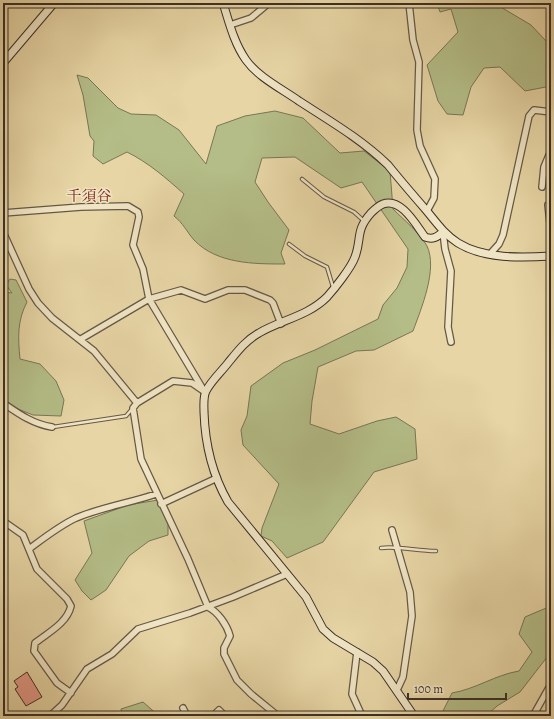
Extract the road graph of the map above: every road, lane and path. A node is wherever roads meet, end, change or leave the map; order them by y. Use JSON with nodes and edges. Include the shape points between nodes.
{"nodes":[{"id":1,"x":54,"y":3,"type":"edge"},
{"id":2,"x":224,"y":3,"type":"edge"},
{"id":3,"x":269,"y":3,"type":"edge"},
{"id":4,"x":409,"y":3,"type":"edge"},
{"id":5,"x":230,"y":25,"type":"junction"},
{"id":6,"x":3,"y":63,"type":"edge"},
{"id":7,"x":551,"y":112,"type":"edge"},
{"id":8,"x":551,"y":154,"type":"edge"},
{"id":9,"x":302,"y":178,"type":"dead end"},
{"id":10,"x":542,"y":187,"type":"dead end"},
{"id":11,"x":548,"y":205,"type":"dead end"},
{"id":12,"x":427,"y":212,"type":"junction"},
{"id":13,"x":3,"y":213,"type":"edge"},
{"id":14,"x":364,"y":222,"type":"junction"},
{"id":15,"x":3,"y":232,"type":"edge"},
{"id":16,"x":443,"y":232,"type":"junction"},
{"id":17,"x":551,"y":232,"type":"edge"},
{"id":18,"x":289,"y":244,"type":"dead end"},
{"id":19,"x":490,"y":254,"type":"junction"},
{"id":20,"x":551,"y":256,"type":"edge"},
{"id":21,"x":333,"y":289,"type":"junction"},
{"id":22,"x":149,"y":299,"type":"junction"},
{"id":23,"x":281,"y":324,"type":"junction"},
{"id":24,"x":81,"y":339,"type":"junction"},
{"id":25,"x":451,"y":342,"type":"dead end"},
{"id":26,"x":205,"y":392,"type":"junction"},
{"id":27,"x":3,"y":403,"type":"edge"},
{"id":28,"x":135,"y":405,"type":"junction"},
{"id":29,"x":52,"y":427,"type":"joint"},
{"id":30,"x":217,"y":478,"type":"junction"},
{"id":31,"x":156,"y":494,"type":"junction"},
{"id":32,"x":161,"y":504,"type":"junction"},
{"id":33,"x":3,"y":522,"type":"edge"},
{"id":34,"x":392,"y":530,"type":"dead end"},
{"id":35,"x":397,"y":546,"type":"junction"},
{"id":36,"x":381,"y":548,"type":"dead end"},
{"id":37,"x":29,"y":549,"type":"junction"},
{"id":38,"x":436,"y":551,"type":"dead end"},
{"id":39,"x":287,"y":574,"type":"junction"},
{"id":40,"x":208,"y":607,"type":"junction"},
{"id":41,"x":357,"y":652,"type":"junction"},
{"id":42,"x":551,"y":684,"type":"edge"},
{"id":43,"x":397,"y":690,"type":"junction"},
{"id":44,"x":71,"y":693,"type":"junction"},
{"id":45,"x":183,"y":708,"type":"dead end"},
{"id":46,"x":50,"y":716,"type":"edge"},
{"id":47,"x":187,"y":716,"type":"edge"},
{"id":48,"x":213,"y":716,"type":"edge"},
{"id":49,"x":225,"y":716,"type":"edge"},
{"id":50,"x":278,"y":716,"type":"edge"},
{"id":51,"x":362,"y":716,"type":"edge"},
{"id":52,"x":414,"y":716,"type":"edge"},
{"id":53,"x":533,"y":716,"type":"edge"}],
"edges":[{"from":1,"to":6,"type":"street"},
{"from":2,"to":5,"type":"street"},
{"from":3,"to":5,"type":"street","via":[[251,18]]},
{"from":4,"to":12,"type":"street","via":[[413,40],[419,62],[417,130],[420,146],[435,179],[434,198]]},
{"from":5,"to":12,"type":"street","via":[[246,60],[259,73],[360,140],[388,165]]},
{"from":7,"to":19,"type":"street","via":[[534,110],[530,116],[503,235]]},
{"from":8,"to":10,"type":"street","via":[[544,167]]},
{"from":9,"to":14,"type":"lane","via":[[324,197],[354,212]]},
{"from":11,"to":17,"type":"street"},
{"from":12,"to":16,"type":"street"},
{"from":13,"to":22,"type":"street","via":[[81,207],[133,208],[139,217],[133,245],[143,269]]},
{"from":14,"to":16,"type":"street","via":[[384,203],[397,205],[404,210],[425,237],[430,239]]},
{"from":14,"to":21,"type":"street","via":[[360,228],[355,257]]},
{"from":15,"to":24,"type":"street","via":[[38,303],[52,318]]},
{"from":16,"to":19,"type":"street","via":[[475,251]]},
{"from":16,"to":25,"type":"street","via":[[451,272],[448,327]]},
{"from":18,"to":21,"type":"lane","via":[[327,267]]},
{"from":19,"to":20,"type":"street"},
{"from":21,"to":23,"type":"street","via":[[314,308]]},
{"from":22,"to":23,"type":"street","via":[[181,290],[205,299],[237,289],[270,300]]},
{"from":22,"to":24,"type":"street"},
{"from":22,"to":26,"type":"street"},
{"from":23,"to":26,"type":"street","via":[[258,334],[240,348]]},
{"from":24,"to":28,"type":"street","via":[[94,351]]},
{"from":26,"to":28,"type":"street","via":[[192,383],[173,381]]},
{"from":26,"to":30,"type":"street","via":[[205,434]]},
{"from":27,"to":29,"type":"street","via":[[40,425]]},
{"from":28,"to":29,"type":"lane","via":[[126,416]]},
{"from":28,"to":31,"type":"street","via":[[139,452]]},
{"from":30,"to":32,"type":"street"},
{"from":30,"to":39,"type":"street","via":[[228,502]]},
{"from":31,"to":32,"type":"street"},
{"from":31,"to":37,"type":"street","via":[[76,518]]},
{"from":32,"to":40,"type":"street"},
{"from":33,"to":37,"type":"street","via":[[23,535]]},
{"from":34,"to":35,"type":"street"},
{"from":35,"to":36,"type":"lane"},
{"from":35,"to":38,"type":"lane","via":[[420,551]]},
{"from":35,"to":43,"type":"street","via":[[410,592],[412,616],[403,677]]},
{"from":37,"to":44,"type":"street","via":[[37,569],[71,606],[64,621],[34,646],[34,651],[57,683]]},
{"from":39,"to":40,"type":"street"},
{"from":39,"to":41,"type":"street","via":[[306,597],[323,629]]},
{"from":40,"to":44,"type":"street","via":[[138,629],[112,654],[87,669]]},
{"from":40,"to":50,"type":"street","via":[[214,610],[228,629],[230,636],[224,654],[237,680]]},
{"from":41,"to":43,"type":"street","via":[[383,671]]},
{"from":41,"to":51,"type":"street","via":[[352,694]]},
{"from":42,"to":53,"type":"street"},
{"from":43,"to":52,"type":"street"},
{"from":44,"to":46,"type":"street"},
{"from":45,"to":47,"type":"street"},
{"from":48,"to":49,"type":"street","via":[[219,710]]}]}
